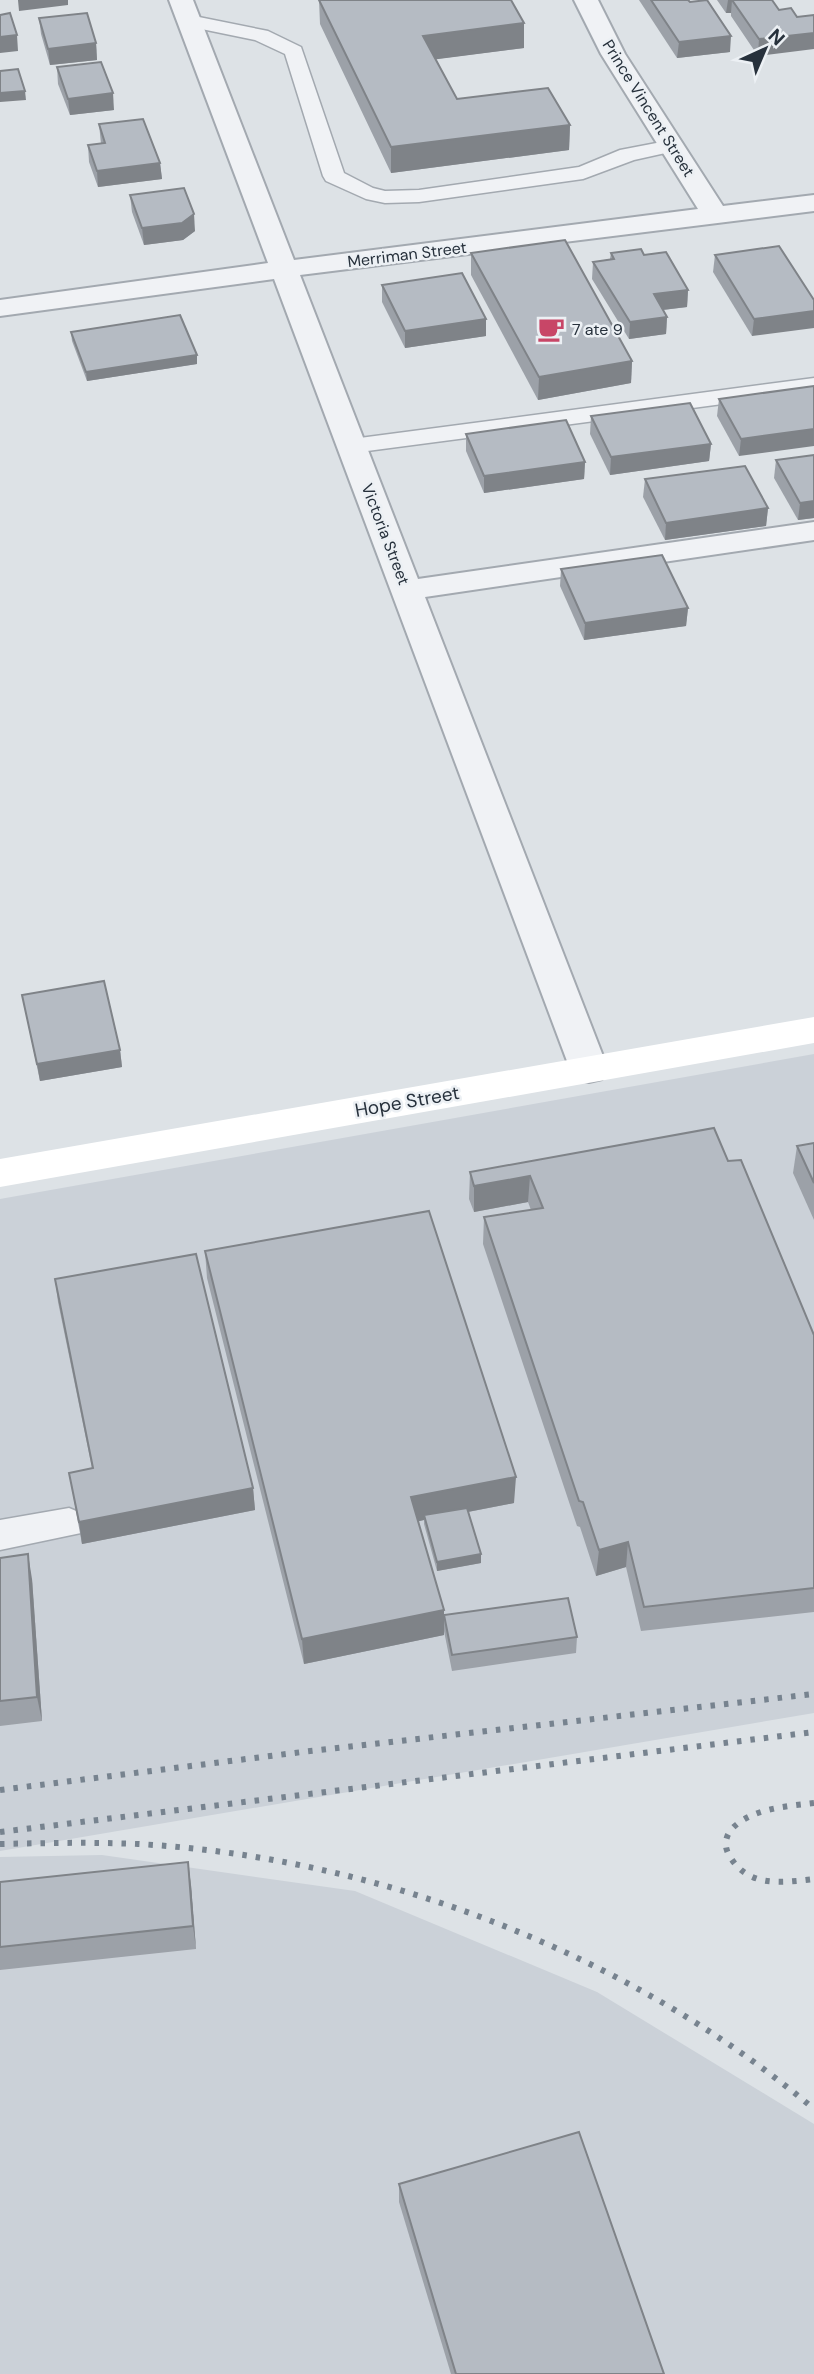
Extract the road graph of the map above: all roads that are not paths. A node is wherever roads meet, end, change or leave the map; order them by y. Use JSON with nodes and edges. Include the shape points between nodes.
{"nodes":[{"id":1,"x":586,"y":0,"type":"edge"},
{"id":2,"x":185,"y":11,"type":"edge"},
{"id":3,"x":671,"y":146,"type":"junction"},
{"id":4,"x":814,"y":203,"type":"edge"},
{"id":5,"x":715,"y":215,"type":"junction"},
{"id":6,"x":285,"y":270,"type":"junction"},
{"id":7,"x":0,"y":308,"type":"edge"},
{"id":8,"x":814,"y":385,"type":"edge"},
{"id":9,"x":352,"y":446,"type":"junction"},
{"id":10,"x":814,"y":531,"type":"edge"},
{"id":11,"x":407,"y":590,"type":"junction"},
{"id":12,"x":814,"y":1030,"type":"edge"},
{"id":13,"x":589,"y":1069,"type":"junction"},
{"id":14,"x":0,"y":1173,"type":"edge"},
{"id":15,"x":69,"y":1523,"type":"dead end"},
{"id":16,"x":0,"y":1535,"type":"edge"}],
"edges":[{"from":1,"to":3,"type":"street","name":"Prince Vincent Street","via":[[613,54]]},
{"from":2,"to":3,"type":"lane","via":[[261,34],[294,51],[334,176],[366,194],[419,195],[583,173],[628,155]]},
{"from":2,"to":6,"type":"street","name":"Victoria Street"},
{"from":3,"to":5,"type":"street","name":"Prince Vincent Street"},
{"from":4,"to":5,"type":"street","name":"Merriman Street"},
{"from":5,"to":6,"type":"street","name":"Merriman Street"},
{"from":6,"to":7,"type":"street","name":"Merriman Street"},
{"from":6,"to":9,"type":"street","name":"Victoria Street"},
{"from":8,"to":9,"type":"lane"},
{"from":9,"to":11,"type":"street","name":"Victoria Street"},
{"from":10,"to":11,"type":"street"},
{"from":11,"to":13,"type":"street","name":"Victoria Street"},
{"from":12,"to":13,"type":"street","name":"Hope Street"},
{"from":13,"to":14,"type":"street","name":"Hope Street"},
{"from":15,"to":16,"type":"lane"}]}
